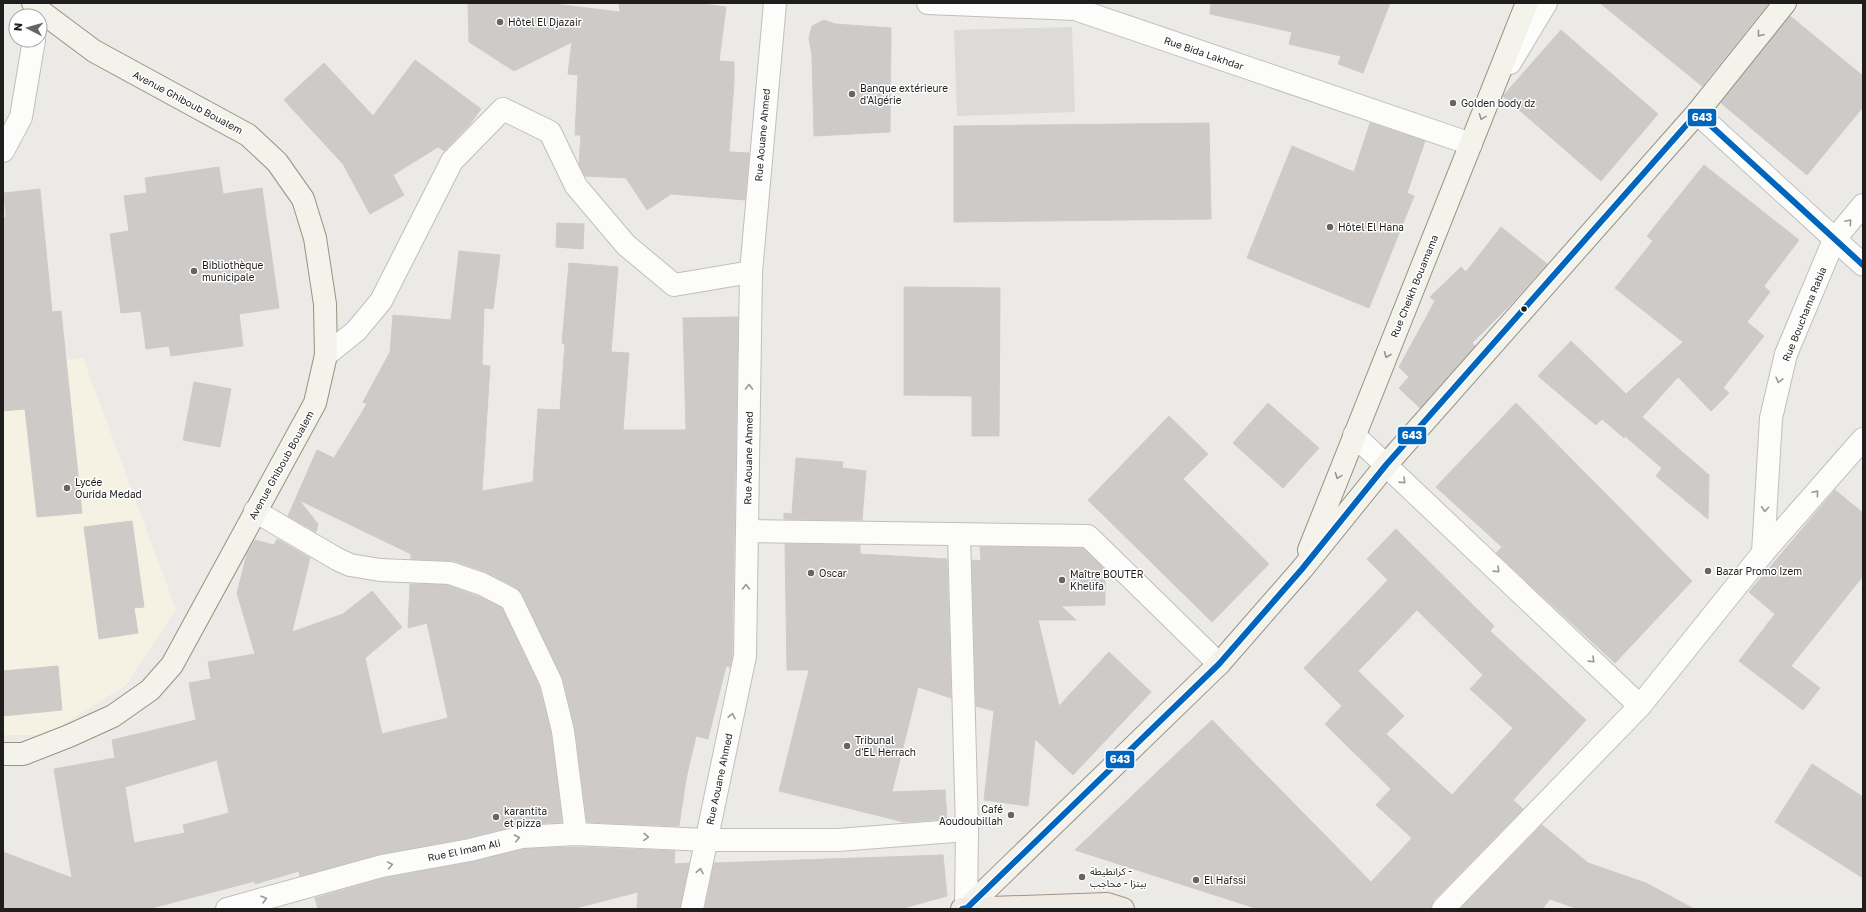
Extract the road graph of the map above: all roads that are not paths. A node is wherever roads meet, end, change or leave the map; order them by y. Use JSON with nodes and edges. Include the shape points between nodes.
{"nodes":[{"id":1,"x":775,"y":3,"type":"edge"},
{"id":2,"x":928,"y":3,"type":"edge"},
{"id":3,"x":1527,"y":3,"type":"edge"},
{"id":4,"x":1546,"y":3,"type":"edge"},
{"id":5,"x":1785,"y":3,"type":"edge"},
{"id":6,"x":1075,"y":6,"type":"edge"},
{"id":7,"x":48,"y":18,"type":"edge"},
{"id":8,"x":33,"y":48,"type":"edge"},
{"id":9,"x":1491,"y":94,"type":"junction"},
{"id":10,"x":1697,"y":113,"type":"junction"},
{"id":11,"x":1471,"y":144,"type":"junction"},
{"id":12,"x":3,"y":150,"type":"edge"},
{"id":13,"x":1863,"y":205,"type":"edge"},
{"id":14,"x":1834,"y":240,"type":"junction"},
{"id":15,"x":1863,"y":265,"type":"edge"},
{"id":16,"x":751,"y":272,"type":"junction"},
{"id":17,"x":326,"y":355,"type":"junction"},
{"id":18,"x":1354,"y":435,"type":"junction"},
{"id":19,"x":1863,"y":440,"type":"edge"},
{"id":20,"x":1386,"y":465,"type":"junction"},
{"id":21,"x":255,"y":511,"type":"junction"},
{"id":22,"x":747,"y":531,"type":"junction"},
{"id":23,"x":959,"y":534,"type":"junction"},
{"id":24,"x":1762,"y":553,"type":"junction"},
{"id":25,"x":1302,"y":569,"type":"junction"},
{"id":26,"x":1219,"y":664,"type":"junction"},
{"id":27,"x":1640,"y":706,"type":"junction"},
{"id":28,"x":3,"y":754,"type":"edge"},
{"id":29,"x":967,"y":830,"type":"junction"},
{"id":30,"x":576,"y":834,"type":"junction"},
{"id":31,"x":706,"y":840,"type":"junction"},
{"id":32,"x":227,"y":909,"type":"edge"},
{"id":33,"x":692,"y":909,"type":"edge"},
{"id":34,"x":965,"y":909,"type":"edge"},
{"id":35,"x":1123,"y":909,"type":"edge"},
{"id":36,"x":1443,"y":909,"type":"edge"}],
"edges":[{"from":1,"to":16,"type":"street","name":"Rue Aouane Ahmed"},
{"from":2,"to":6,"type":"street","name":"Rue Bida Lakhdar"},
{"from":3,"to":9,"type":"main road","name":"Rue Cheikh Bouamama"},
{"from":4,"to":9,"type":"street"},
{"from":5,"to":10,"type":"main road","one_way":true},
{"from":6,"to":11,"type":"street","name":"Rue Bida Lakhdar"},
{"from":7,"to":17,"type":"main road","name":"Avenue Ghiboub Boualem","via":[[94,51],[248,135],[277,162],[303,199],[315,238],[325,304]]},
{"from":8,"to":12,"type":"street","via":[[21,117]]},
{"from":9,"to":11,"type":"main road","name":"Rue Cheikh Bouamama","one_way":true},
{"from":10,"to":14,"type":"street"},
{"from":10,"to":20,"type":"main road"},
{"from":11,"to":18,"type":"main road","name":"Rue Cheikh Bouamama","one_way":true},
{"from":14,"to":13,"type":"street","name":"Rue Bouchama Rabia","one_way":true},
{"from":14,"to":15,"type":"street"},
{"from":14,"to":24,"type":"street","name":"Rue Bouchama Rabia","one_way":true,"via":[[1786,354],[1778,382],[1771,418]]},
{"from":16,"to":17,"type":"street","via":[[674,285],[626,245],[576,186],[550,132],[503,109],[452,161],[381,301],[356,331]]},
{"from":22,"to":16,"type":"street","name":"Rue Aouane Ahmed","one_way":true},
{"from":17,"to":21,"type":"main road","name":"Avenue Ghiboub Boualem","via":[[315,404]]},
{"from":18,"to":20,"type":"street"},
{"from":18,"to":25,"type":"main road","name":"Rue Cheikh Bouamama","one_way":true},
{"from":24,"to":19,"type":"street","one_way":true},
{"from":20,"to":25,"type":"main road"},
{"from":20,"to":27,"type":"street","one_way":true},
{"from":21,"to":28,"type":"main road","name":"Avenue Ghiboub Boualem","via":[[172,665],[150,690],[113,716],[69,736],[23,754]]},
{"from":21,"to":30,"type":"street","via":[[350,565],[380,570],[450,573],[482,584],[511,600],[550,682],[563,732]]},
{"from":22,"to":23,"type":"street"},
{"from":31,"to":22,"type":"street","name":"Rue Aouane Ahmed","one_way":true,"via":[[745,656]]},
{"from":23,"to":26,"type":"street","via":[[1090,537]]},
{"from":23,"to":29,"type":"street"},
{"from":24,"to":27,"type":"street"},
{"from":25,"to":26,"type":"main road"},
{"from":26,"to":34,"type":"main road"},
{"from":27,"to":36,"type":"street"},
{"from":29,"to":31,"type":"street","name":"Rue El Imam Ali","via":[[838,840]]},
{"from":29,"to":34,"type":"street"},
{"from":30,"to":31,"type":"street","name":"Rue El Imam Ali","one_way":true},
{"from":32,"to":30,"type":"street","name":"Rue El Imam Ali","one_way":true,"via":[[382,866],[470,850],[522,837]]},
{"from":33,"to":31,"type":"street","name":"Rue Aouane Ahmed","one_way":true},
{"from":34,"to":35,"type":"main road","via":[[1107,904]]}]}
